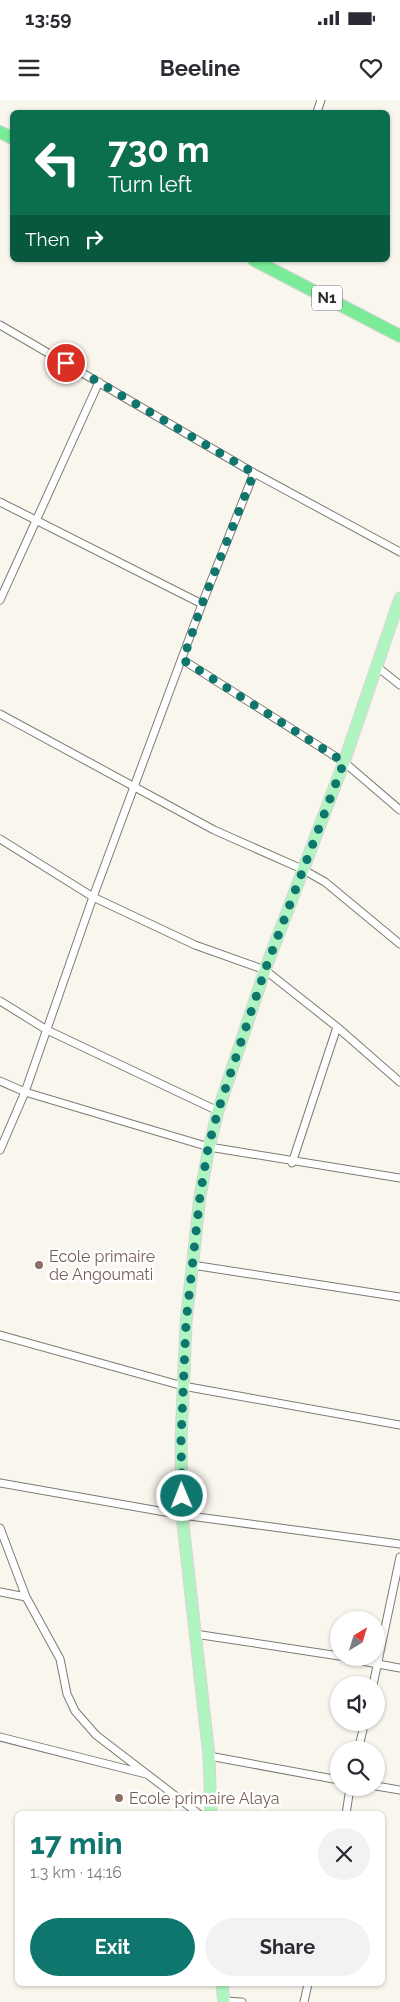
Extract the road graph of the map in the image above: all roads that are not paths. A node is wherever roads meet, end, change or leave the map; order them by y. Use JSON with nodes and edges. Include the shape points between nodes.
{"nodes":[{"id":1,"x":272,"y":264,"type":"edge"},
{"id":2,"x":0,"y":325,"type":"edge"},
{"id":3,"x":400,"y":336,"type":"edge"},
{"id":4,"x":99,"y":382,"type":"junction"},
{"id":5,"x":254,"y":473,"type":"junction"},
{"id":6,"x":0,"y":502,"type":"edge"},
{"id":7,"x":35,"y":522,"type":"junction"},
{"id":8,"x":400,"y":552,"type":"edge"},
{"id":9,"x":400,"y":598,"type":"edge"},
{"id":10,"x":0,"y":600,"type":"edge"},
{"id":11,"x":202,"y":604,"type":"junction"},
{"id":12,"x":183,"y":660,"type":"junction"},
{"id":13,"x":376,"y":666,"type":"junction"},
{"id":14,"x":400,"y":685,"type":"edge"},
{"id":15,"x":0,"y":714,"type":"edge"},
{"id":16,"x":344,"y":762,"type":"junction"},
{"id":17,"x":135,"y":786,"type":"junction"},
{"id":18,"x":400,"y":810,"type":"edge"},
{"id":19,"x":0,"y":839,"type":"edge"},
{"id":20,"x":302,"y":869,"type":"junction"},
{"id":21,"x":93,"y":897,"type":"junction"},
{"id":22,"x":400,"y":944,"type":"edge"},
{"id":23,"x":265,"y":970,"type":"junction"},
{"id":24,"x":0,"y":1001,"type":"edge"},
{"id":25,"x":338,"y":1027,"type":"junction"},
{"id":26,"x":47,"y":1030,"type":"junction"},
{"id":27,"x":0,"y":1081,"type":"edge"},
{"id":28,"x":400,"y":1082,"type":"edge"},
{"id":29,"x":25,"y":1092,"type":"junction"},
{"id":30,"x":218,"y":1111,"type":"junction"},
{"id":31,"x":208,"y":1148,"type":"junction"},
{"id":32,"x":0,"y":1150,"type":"edge"},
{"id":33,"x":292,"y":1163,"type":"junction"},
{"id":34,"x":400,"y":1178,"type":"edge"},
{"id":35,"x":192,"y":1265,"type":"junction"},
{"id":36,"x":400,"y":1296,"type":"edge"},
{"id":37,"x":0,"y":1335,"type":"edge"},
{"id":38,"x":183,"y":1386,"type":"junction"},
{"id":39,"x":400,"y":1425,"type":"edge"},
{"id":40,"x":0,"y":1484,"type":"edge"},
{"id":41,"x":182,"y":1515,"type":"junction"},
{"id":42,"x":0,"y":1528,"type":"edge"},
{"id":43,"x":400,"y":1544,"type":"edge"},
{"id":44,"x":400,"y":1557,"type":"edge"},
{"id":45,"x":0,"y":1592,"type":"edge"},
{"id":46,"x":26,"y":1597,"type":"junction"},
{"id":47,"x":385,"y":1630,"type":"edge"},
{"id":48,"x":195,"y":1634,"type":"junction"},
{"id":49,"x":330,"y":1655,"type":"edge"},
{"id":50,"x":385,"y":1665,"type":"edge"},
{"id":51,"x":400,"y":1668,"type":"edge"},
{"id":52,"x":0,"y":1737,"type":"edge"},
{"id":53,"x":209,"y":1756,"type":"junction"},
{"id":54,"x":152,"y":1776,"type":"junction"},
{"id":55,"x":330,"y":1778,"type":"edge"},
{"id":56,"x":385,"y":1788,"type":"edge"},
{"id":57,"x":400,"y":1790,"type":"edge"},
{"id":58,"x":349,"y":1796,"type":"edge"},
{"id":59,"x":195,"y":1811,"type":"edge"},
{"id":60,"x":211,"y":1811,"type":"edge"},
{"id":61,"x":346,"y":1811,"type":"edge"},
{"id":62,"x":222,"y":1986,"type":"edge"},
{"id":63,"x":308,"y":1986,"type":"edge"},
{"id":64,"x":224,"y":2001,"type":"edge"},
{"id":65,"x":242,"y":2002,"type":"edge"},
{"id":66,"x":304,"y":2002,"type":"edge"}],
"edges":[{"from":1,"to":3,"type":"highway","number":"N1"},
{"from":2,"to":4,"type":"street"},
{"from":4,"to":5,"type":"street"},
{"from":4,"to":7,"type":"street"},
{"from":5,"to":8,"type":"street"},
{"from":5,"to":11,"type":"street"},
{"from":6,"to":7,"type":"street"},
{"from":7,"to":10,"type":"street"},
{"from":7,"to":11,"type":"street"},
{"from":9,"to":13,"type":"main road"},
{"from":11,"to":12,"type":"street"},
{"from":12,"to":16,"type":"street"},
{"from":12,"to":17,"type":"street"},
{"from":13,"to":14,"type":"street"},
{"from":13,"to":16,"type":"main road"},
{"from":15,"to":17,"type":"street"},
{"from":16,"to":18,"type":"street"},
{"from":16,"to":20,"type":"main road"},
{"from":17,"to":20,"type":"street","via":[[214,830]]},
{"from":17,"to":21,"type":"street"},
{"from":19,"to":21,"type":"street"},
{"from":20,"to":22,"type":"street","via":[[347,899]]},
{"from":20,"to":23,"type":"main road"},
{"from":21,"to":23,"type":"street","via":[[195,945]]},
{"from":21,"to":26,"type":"street"},
{"from":23,"to":25,"type":"street"},
{"from":23,"to":30,"type":"main road"},
{"from":24,"to":26,"type":"street"},
{"from":25,"to":28,"type":"street"},
{"from":25,"to":33,"type":"street"},
{"from":26,"to":29,"type":"street"},
{"from":26,"to":30,"type":"street"},
{"from":27,"to":29,"type":"street"},
{"from":29,"to":31,"type":"street"},
{"from":29,"to":32,"type":"street"},
{"from":30,"to":31,"type":"main road"},
{"from":31,"to":33,"type":"street"},
{"from":31,"to":35,"type":"main road"},
{"from":33,"to":34,"type":"street"},
{"from":35,"to":36,"type":"street"},
{"from":35,"to":38,"type":"main road"},
{"from":37,"to":38,"type":"street"},
{"from":38,"to":39,"type":"street"},
{"from":38,"to":41,"type":"main road"},
{"from":40,"to":41,"type":"street"},
{"from":41,"to":43,"type":"street"},
{"from":41,"to":48,"type":"main road"},
{"from":42,"to":46,"type":"street"},
{"from":44,"to":47,"type":"street"},
{"from":45,"to":46,"type":"street"},
{"from":46,"to":54,"type":"street","via":[[60,1659],[67,1694],[75,1711],[96,1734]]},
{"from":48,"to":49,"type":"street"},
{"from":48,"to":53,"type":"main road"},
{"from":50,"to":51,"type":"street"},
{"from":52,"to":54,"type":"street"},
{"from":53,"to":55,"type":"street"},
{"from":53,"to":60,"type":"main road"},
{"from":54,"to":59,"type":"street"},
{"from":56,"to":57,"type":"street"},
{"from":58,"to":61,"type":"street"},
{"from":62,"to":64,"type":"main road"},
{"from":63,"to":66,"type":"street"},
{"from":64,"to":65,"type":"street"}]}
